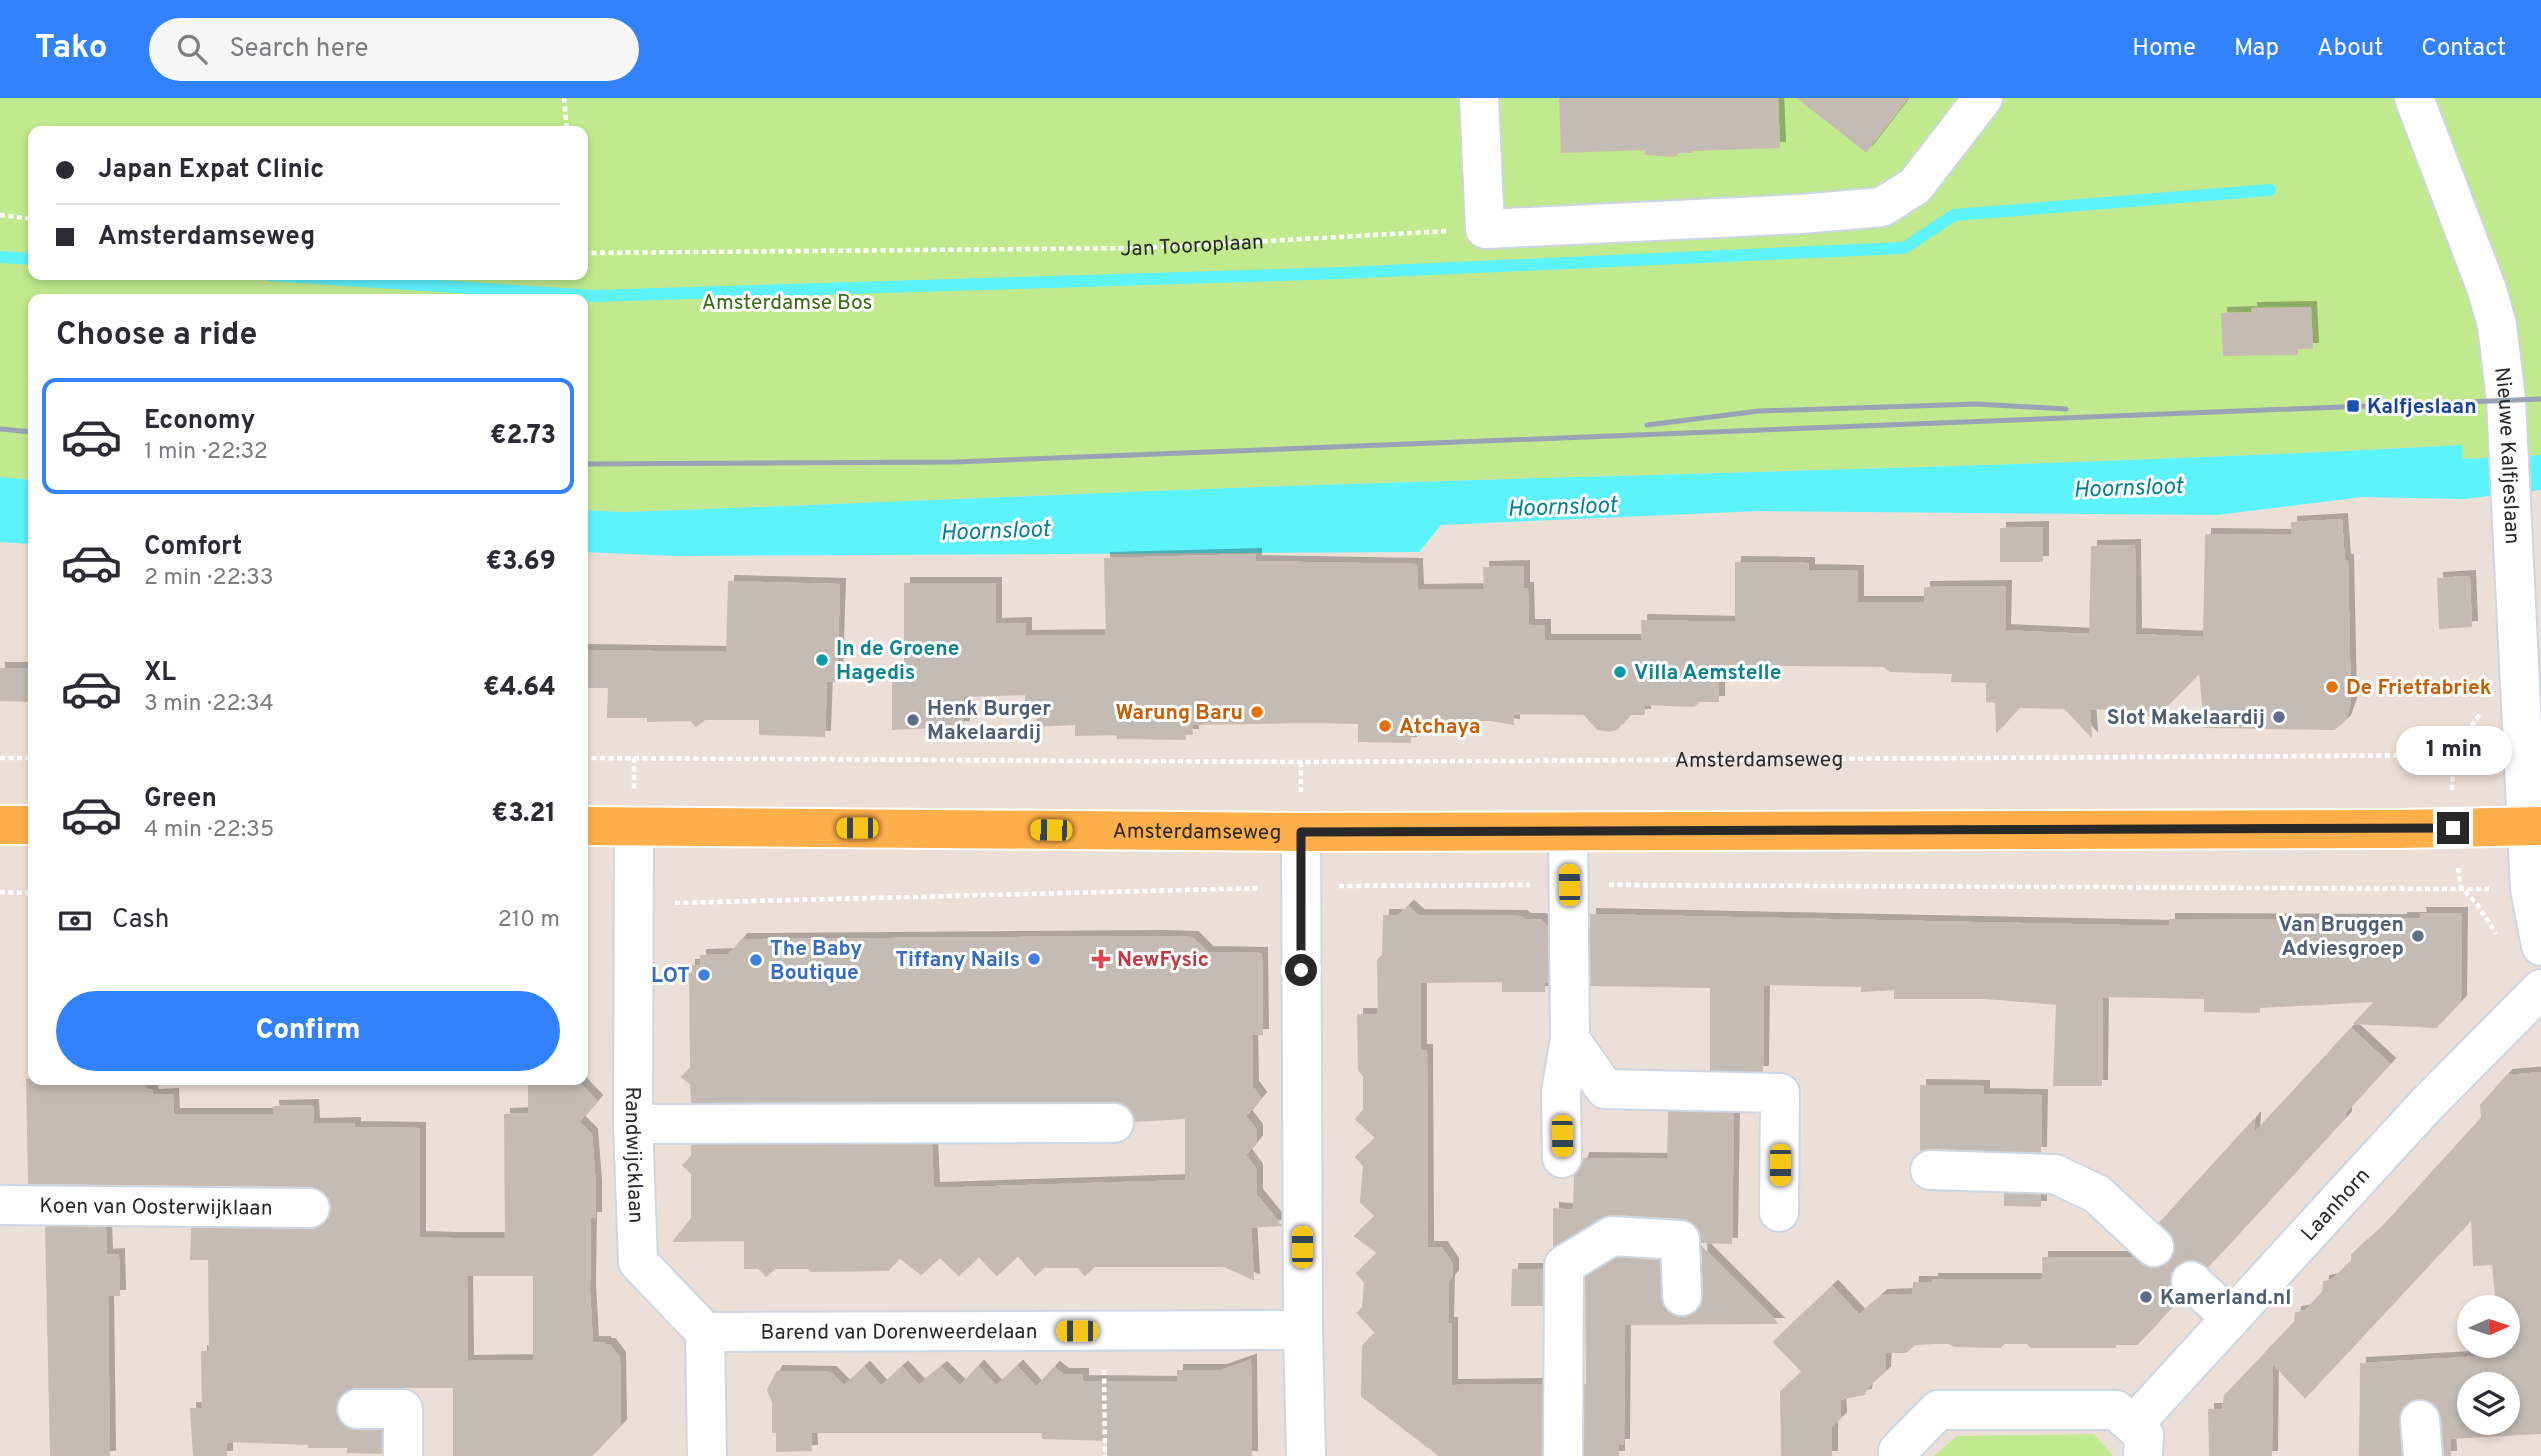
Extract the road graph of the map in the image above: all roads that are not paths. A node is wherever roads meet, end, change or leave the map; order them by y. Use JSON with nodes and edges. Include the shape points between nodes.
{"nodes":[{"id":1,"x":1479,"y":98,"type":"edge"},
{"id":2,"x":1983,"y":98,"type":"edge"},
{"id":3,"x":2414,"y":98,"type":"edge"},
{"id":4,"x":0,"y":824,"type":"edge"},
{"id":5,"x":28,"y":825,"type":"edge"},
{"id":6,"x":588,"y":826,"type":"edge"},
{"id":7,"x":634,"y":826,"type":"junction"},
{"id":8,"x":2534,"y":826,"type":"edge"},
{"id":9,"x":1568,"y":831,"type":"junction"},
{"id":10,"x":1301,"y":832,"type":"junction"},
{"id":11,"x":2541,"y":946,"type":"edge"},
{"id":12,"x":2541,"y":989,"type":"edge"},
{"id":13,"x":1570,"y":1039,"type":"junction"},
{"id":14,"x":1114,"y":1123,"type":"dead end"},
{"id":15,"x":633,"y":1124,"type":"junction"},
{"id":16,"x":1562,"y":1158,"type":"dead end"},
{"id":17,"x":1930,"y":1170,"type":"dead end"},
{"id":18,"x":0,"y":1205,"type":"edge"},
{"id":19,"x":310,"y":1208,"type":"dead end"},
{"id":20,"x":1779,"y":1212,"type":"dead end"},
{"id":21,"x":2154,"y":1247,"type":"tunnel mouth"},
{"id":22,"x":2191,"y":1281,"type":"tunnel mouth"},
{"id":23,"x":1682,"y":1296,"type":"dead end"},
{"id":24,"x":2231,"y":1318,"type":"junction"},
{"id":25,"x":1303,"y":1330,"type":"junction"},
{"id":26,"x":705,"y":1332,"type":"junction"},
{"id":27,"x":357,"y":1409,"type":"dead end"},
{"id":28,"x":2139,"y":1440,"type":"edge"},
{"id":29,"x":403,"y":1456,"type":"edge"},
{"id":30,"x":707,"y":1456,"type":"edge"},
{"id":31,"x":1306,"y":1456,"type":"edge"},
{"id":32,"x":1563,"y":1456,"type":"edge"},
{"id":33,"x":1898,"y":1456,"type":"edge"}],
"edges":[{"from":1,"to":2,"type":"street","via":[[1485,229],[1882,207],[1915,186]]},
{"from":3,"to":8,"type":"street","name":"Nieuwe Kalfjeslaan","via":[[2497,325]]},
{"from":4,"to":5,"type":"main road"},
{"from":6,"to":7,"type":"main road","name":"Amsterdamseweg"},
{"from":7,"to":10,"type":"main road","name":"Amsterdamseweg"},
{"from":7,"to":15,"type":"street","name":"Randwijcklaan"},
{"from":8,"to":9,"type":"main road","name":"Amsterdamseweg"},
{"from":8,"to":11,"type":"street","via":[[2530,889]]},
{"from":9,"to":10,"type":"main road","name":"Amsterdamseweg"},
{"from":9,"to":13,"type":"street"},
{"from":10,"to":25,"type":"street"},
{"from":12,"to":24,"type":"street","name":"Laanhorn","via":[[2426,1105]]},
{"from":13,"to":16,"type":"street","via":[[1561,1092]]},
{"from":13,"to":20,"type":"street","via":[[1605,1089],[1780,1093]]},
{"from":14,"to":15,"type":"street"},
{"from":15,"to":26,"type":"street","name":"Randwijcklaan","via":[[638,1262]]},
{"from":17,"to":21,"type":"street","via":[[2056,1174],[2096,1194]]},
{"from":18,"to":19,"type":"street","name":"Koen van Oosterwijklaan"},
{"from":22,"to":24,"type":"street"},
{"from":23,"to":32,"type":"street","via":[[1680,1240],[1612,1236],[1564,1265]]},
{"from":24,"to":28,"type":"street","name":"Laanhorn"},
{"from":25,"to":26,"type":"street","name":"Barend van Dorenweerdelaan"},
{"from":25,"to":31,"type":"street"},
{"from":26,"to":30,"type":"street"},
{"from":27,"to":29,"type":"street","via":[[403,1409]]},
{"from":28,"to":33,"type":"street","via":[[2116,1410],[1938,1410]]}]}
